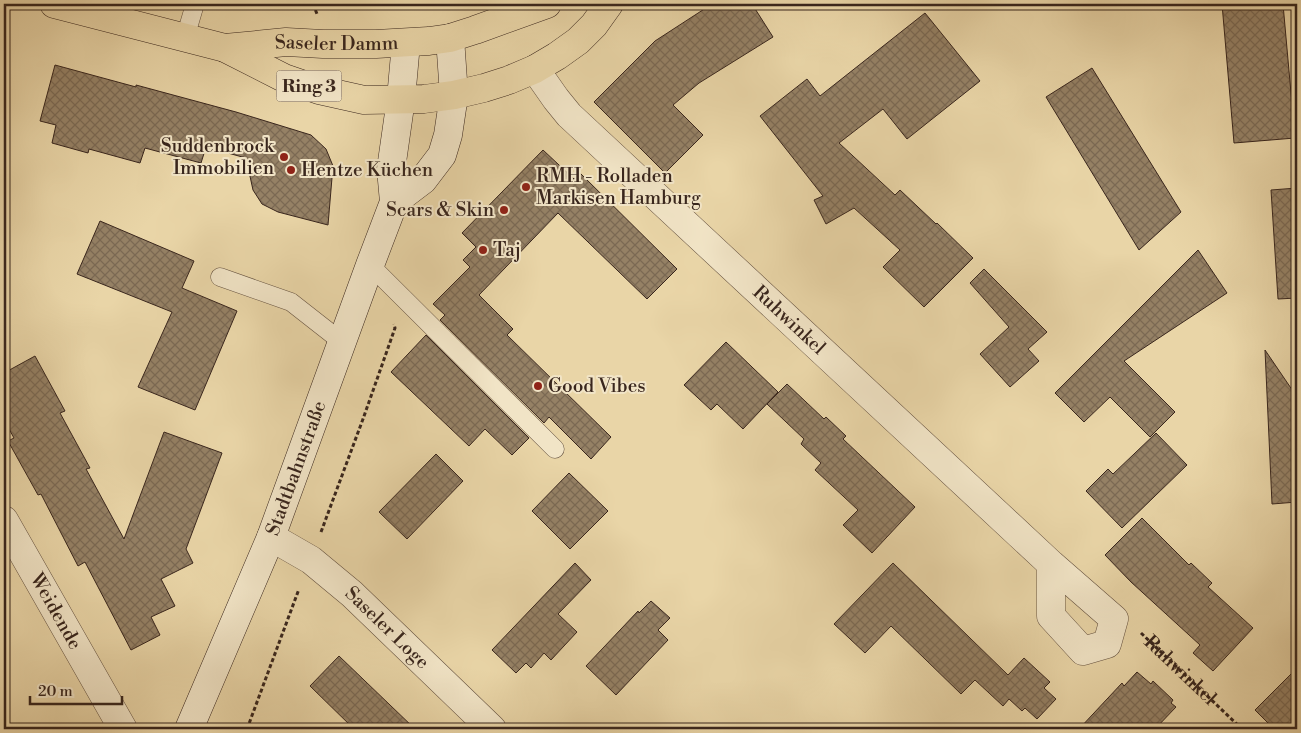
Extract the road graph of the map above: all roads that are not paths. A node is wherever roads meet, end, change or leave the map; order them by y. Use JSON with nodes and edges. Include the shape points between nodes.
{"nodes":[{"id":1,"x":54,"y":4,"type":"edge"},
{"id":2,"x":195,"y":4,"type":"edge"},
{"id":3,"x":547,"y":4,"type":"edge"},
{"id":4,"x":609,"y":4,"type":"edge"},
{"id":5,"x":116,"y":12,"type":"edge"},
{"id":6,"x":185,"y":38,"type":"junction"},
{"id":7,"x":450,"y":38,"type":"junction"},
{"id":8,"x":406,"y":43,"type":"junction"},
{"id":9,"x":225,"y":48,"type":"junction"},
{"id":10,"x":536,"y":69,"type":"junction"},
{"id":11,"x":454,"y":95,"type":"junction"},
{"id":12,"x":401,"y":99,"type":"junction"},
{"id":13,"x":394,"y":202,"type":"junction"},
{"id":14,"x":370,"y":265,"type":"junction"},
{"id":15,"x":220,"y":278,"type":"dead end"},
{"id":16,"x":342,"y":342,"type":"junction"},
{"id":17,"x":555,"y":449,"type":"dead end"},
{"id":18,"x":4,"y":520,"type":"edge"},
{"id":19,"x":271,"y":537,"type":"junction"},
{"id":20,"x":1051,"y":564,"type":"junction"},
{"id":21,"x":123,"y":729,"type":"edge"},
{"id":22,"x":189,"y":729,"type":"edge"},
{"id":23,"x":492,"y":729,"type":"edge"}],
"edges":[{"from":1,"to":5,"type":"main road","name":"Saseler Damm","number":"Ring 3"},
{"from":2,"to":6,"type":"lane"},
{"from":3,"to":7,"type":"main road","number":"Ring 3"},
{"from":4,"to":10,"type":"main road","number":"Ring 3","via":[[578,41]]},
{"from":5,"to":6,"type":"main road","name":"Saseler Damm","number":"Ring 3"},
{"from":6,"to":9,"type":"main road","name":"Saseler Damm","number":"Ring 3"},
{"from":7,"to":8,"type":"main road","name":"Saseler Damm","number":"Ring 3"},
{"from":7,"to":11,"type":"street"},
{"from":8,"to":9,"type":"main road","name":"Saseler Damm","number":"Ring 3","via":[[286,42]]},
{"from":8,"to":12,"type":"street","name":"Stadtbahnstraße"},
{"from":9,"to":12,"type":"main road","name":"Saseler Damm","number":"Ring 3","via":[[284,78],[319,90],[364,100]]},
{"from":10,"to":11,"type":"main road","number":"Ring 3"},
{"from":10,"to":20,"type":"street","name":"Ruhwinkel","via":[[569,115]]},
{"from":11,"to":12,"type":"main road","name":"Saseler Damm","number":"Ring 3"},
{"from":11,"to":13,"type":"street","via":[[442,155],[423,180]]},
{"from":12,"to":13,"type":"street","name":"Stadtbahnstraße","via":[[391,169]]},
{"from":13,"to":14,"type":"street","name":"Stadtbahnstraße"},
{"from":14,"to":16,"type":"street","name":"Stadtbahnstraße"},
{"from":14,"to":17,"type":"lane"},
{"from":15,"to":16,"type":"lane","via":[[291,302]]},
{"from":16,"to":19,"type":"street","name":"Stadtbahnstraße"},
{"from":18,"to":21,"type":"street","name":"Weidende"},
{"from":19,"to":22,"type":"street","name":"Stadtbahnstraße"},
{"from":19,"to":23,"type":"street","name":"Saseler Loge","via":[[310,560],[352,594]]},
{"from":20,"to":20,"type":"street","name":"Ruhwinkel","via":[[1114,619],[1107,644],[1083,651],[1051,616]]}]}
